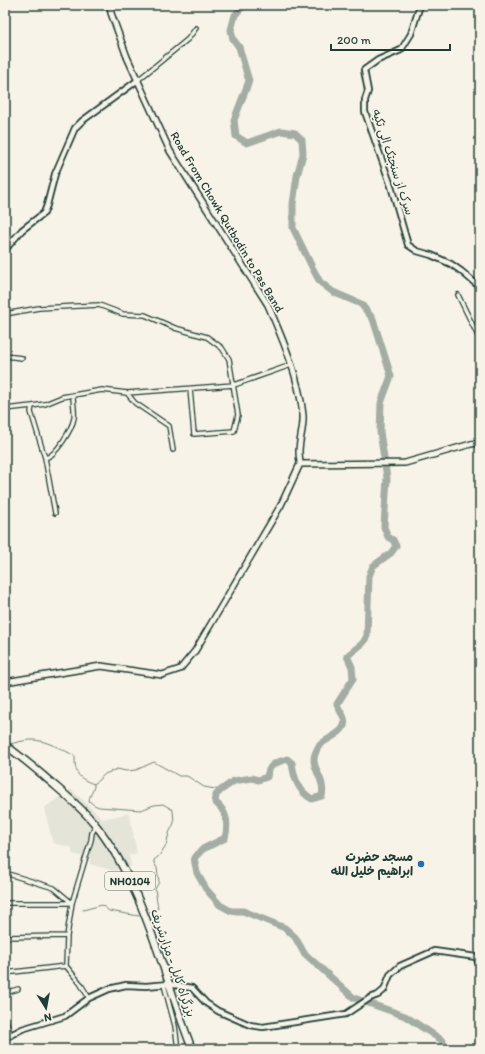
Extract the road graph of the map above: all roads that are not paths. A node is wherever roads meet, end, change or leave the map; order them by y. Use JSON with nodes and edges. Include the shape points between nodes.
{"nodes":[{"id":1,"x":110,"y":5,"type":"edge"},
{"id":2,"x":420,"y":5,"type":"edge"},
{"id":3,"x":196,"y":28,"type":"dead end"},
{"id":4,"x":138,"y":80,"type":"junction"},
{"id":5,"x":5,"y":250,"type":"edge"},
{"id":6,"x":480,"y":285,"type":"edge"},
{"id":7,"x":458,"y":295,"type":"dead end"},
{"id":8,"x":5,"y":314,"type":"edge"},
{"id":9,"x":480,"y":340,"type":"edge"},
{"id":10,"x":5,"y":356,"type":"edge"},
{"id":11,"x":22,"y":358,"type":"dead end"},
{"id":12,"x":291,"y":365,"type":"junction"},
{"id":13,"x":234,"y":385,"type":"junction"},
{"id":14,"x":190,"y":389,"type":"junction"},
{"id":15,"x":127,"y":394,"type":"junction"},
{"id":16,"x":73,"y":396,"type":"junction"},
{"id":17,"x":32,"y":406,"type":"junction"},
{"id":18,"x":5,"y":409,"type":"edge"},
{"id":19,"x":480,"y":444,"type":"edge"},
{"id":20,"x":173,"y":450,"type":"dead end"},
{"id":21,"x":45,"y":458,"type":"junction"},
{"id":22,"x":300,"y":464,"type":"junction"},
{"id":23,"x":55,"y":513,"type":"dead end"},
{"id":24,"x":5,"y":682,"type":"edge"},
{"id":25,"x":5,"y":745,"type":"edge"},
{"id":26,"x":96,"y":826,"type":"junction"},
{"id":27,"x":5,"y":873,"type":"edge"},
{"id":28,"x":5,"y":903,"type":"edge"},
{"id":29,"x":72,"y":903,"type":"junction"},
{"id":30,"x":67,"y":936,"type":"junction"},
{"id":31,"x":5,"y":937,"type":"edge"},
{"id":32,"x":66,"y":966,"type":"junction"},
{"id":33,"x":480,"y":966,"type":"edge"},
{"id":34,"x":5,"y":973,"type":"edge"},
{"id":35,"x":167,"y":984,"type":"junction"},
{"id":36,"x":18,"y":989,"type":"dead end"},
{"id":37,"x":5,"y":993,"type":"edge"},
{"id":38,"x":89,"y":998,"type":"junction"},
{"id":39,"x":5,"y":1018,"type":"edge"},
{"id":40,"x":11,"y":1036,"type":"junction"},
{"id":41,"x":5,"y":1038,"type":"edge"},
{"id":42,"x":178,"y":1049,"type":"edge"},
{"id":43,"x":192,"y":1049,"type":"edge"}],
"edges":[{"from":1,"to":4,"type":"main road","name":"Road From Chowk Qutbodin to Pas Band","via":[[110,13]]},
{"from":2,"to":6,"type":"street","name":"سرک از سنجتک الی تکیه","via":[[411,34],[401,50],[378,60],[364,70],[368,91],[364,112],[391,186],[408,245],[451,264]]},
{"from":3,"to":4,"type":"street","via":[[188,39]]},
{"from":4,"to":5,"type":"street","via":[[75,128],[55,174],[44,213],[22,230]]},
{"from":4,"to":12,"type":"main road","name":"Road From Chowk Qutbodin to Pas Band","via":[[170,151],[268,305]]},
{"from":7,"to":9,"type":"street"},
{"from":8,"to":13,"type":"street","via":[[39,308],[99,305],[123,314],[145,315],[175,328],[207,337],[222,348],[229,359]]},
{"from":10,"to":11,"type":"street"},
{"from":12,"to":13,"type":"street"},
{"from":12,"to":22,"type":"main road","name":"Road From Chowk Qutbodin to Pas Band","via":[[303,417]]},
{"from":13,"to":14,"type":"street"},
{"from":13,"to":14,"type":"street","via":[[238,415],[234,431],[194,434]]},
{"from":14,"to":15,"type":"street"},
{"from":15,"to":16,"type":"street","via":[[102,390]]},
{"from":15,"to":20,"type":"street","via":[[135,403],[169,426]]},
{"from":16,"to":17,"type":"street"},
{"from":16,"to":21,"type":"street","via":[[74,419],[67,435],[49,458]]},
{"from":17,"to":18,"type":"street"},
{"from":17,"to":21,"type":"street","via":[[31,412]]},
{"from":19,"to":22,"type":"main road","via":[[471,444],[405,463]]},
{"from":21,"to":23,"type":"street"},
{"from":22,"to":24,"type":"main road","via":[[281,505],[195,651],[180,669],[162,674],[101,666]]},
{"from":25,"to":26,"type":"highway","name":"بزرگراه کابل - مزارشریف","number":"NH0104","via":[[75,803]]},
{"from":26,"to":29,"type":"street"},
{"from":26,"to":35,"type":"highway","name":"بزرگراه کابل - مزارشریف","number":"NH0104","via":[[124,868],[142,908]]},
{"from":27,"to":29,"type":"street","via":[[54,888]]},
{"from":28,"to":29,"type":"street"},
{"from":29,"to":30,"type":"street"},
{"from":30,"to":31,"type":"street"},
{"from":30,"to":32,"type":"street"},
{"from":32,"to":34,"type":"street"},
{"from":32,"to":38,"type":"street"},
{"from":33,"to":35,"type":"street","via":[[476,957],[434,951],[400,966],[390,975],[384,990],[346,1014],[263,1028],[243,1023],[218,1011],[192,988]]},
{"from":35,"to":38,"type":"street","via":[[126,985]]},
{"from":35,"to":42,"type":"street"},
{"from":35,"to":43,"type":"highway","name":"بزرگراه کابل - مزارشریف","number":"NH0104"},
{"from":36,"to":37,"type":"street"},
{"from":38,"to":40,"type":"street","via":[[65,1016],[22,1029]]},
{"from":39,"to":40,"type":"street"},
{"from":40,"to":41,"type":"street"}]}
